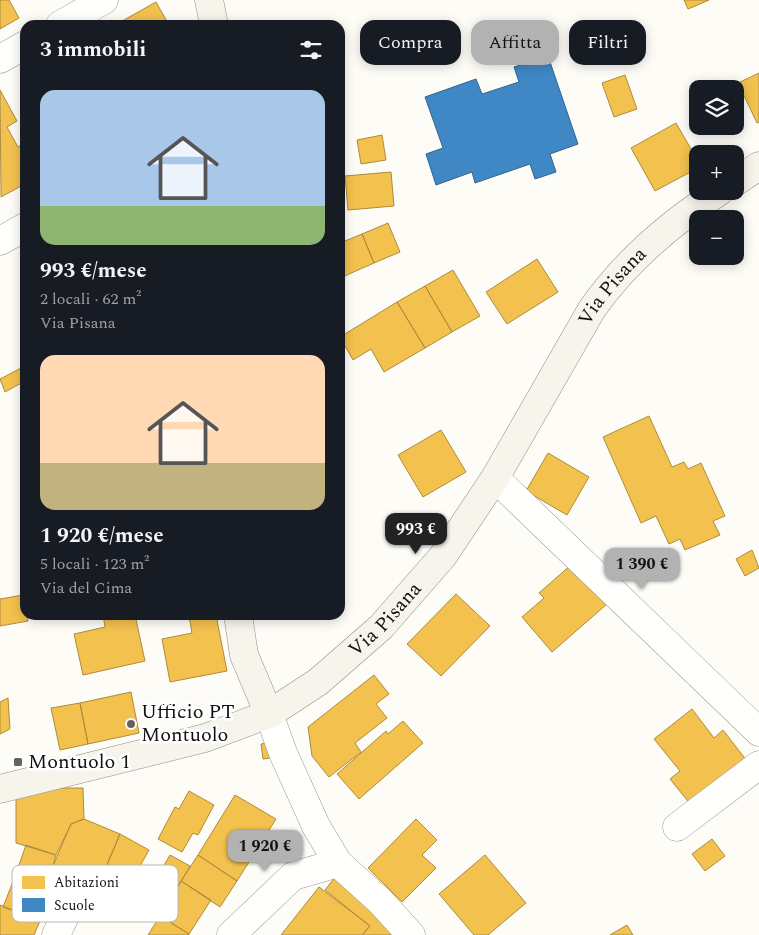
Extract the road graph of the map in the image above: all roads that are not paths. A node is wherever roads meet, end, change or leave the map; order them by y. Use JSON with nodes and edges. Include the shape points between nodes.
{"nodes":[{"id":1,"x":104,"y":0,"type":"edge"},
{"id":2,"x":210,"y":0,"type":"edge"},
{"id":3,"x":69,"y":20,"type":"edge"},
{"id":4,"x":213,"y":20,"type":"edge"},
{"id":5,"x":20,"y":48,"type":"edge"},
{"id":6,"x":0,"y":59,"type":"edge"},
{"id":7,"x":759,"y":166,"type":"edge"},
{"id":8,"x":744,"y":176,"type":"edge"},
{"id":9,"x":708,"y":200,"type":"edge"},
{"id":10,"x":20,"y":230,"type":"edge"},
{"id":11,"x":0,"y":241,"type":"edge"},
{"id":12,"x":495,"y":478,"type":"junction"},
{"id":13,"x":239,"y":620,"type":"edge"},
{"id":14,"x":269,"y":714,"type":"junction"},
{"id":15,"x":759,"y":732,"type":"edge"},
{"id":16,"x":759,"y":765,"type":"edge"},
{"id":17,"x":0,"y":789,"type":"edge"},
{"id":18,"x":677,"y":827,"type":"dead end"},
{"id":19,"x":338,"y":863,"type":"junction"},
{"id":20,"x":231,"y":935,"type":"edge"},
{"id":21,"x":411,"y":935,"type":"edge"}],
"edges":[{"from":1,"to":3,"type":"street"},
{"from":2,"to":4,"type":"main road"},
{"from":5,"to":6,"type":"street"},
{"from":7,"to":8,"type":"main road"},
{"from":9,"to":12,"type":"main road","name":"Via Pisana","via":[[642,252],[607,288],[582,324]]},
{"from":10,"to":11,"type":"street"},
{"from":12,"to":14,"type":"main road","name":"Via Pisana","via":[[442,556],[381,627],[318,682]]},
{"from":12,"to":15,"type":"street"},
{"from":13,"to":14,"type":"main road","via":[[244,655]]},
{"from":14,"to":17,"type":"main road","name":"Via Pisana","via":[[206,738]]},
{"from":14,"to":19,"type":"street","via":[[316,826]]},
{"from":16,"to":18,"type":"street"},
{"from":19,"to":20,"type":"street","via":[[293,876]]},
{"from":19,"to":21,"type":"street"}]}
